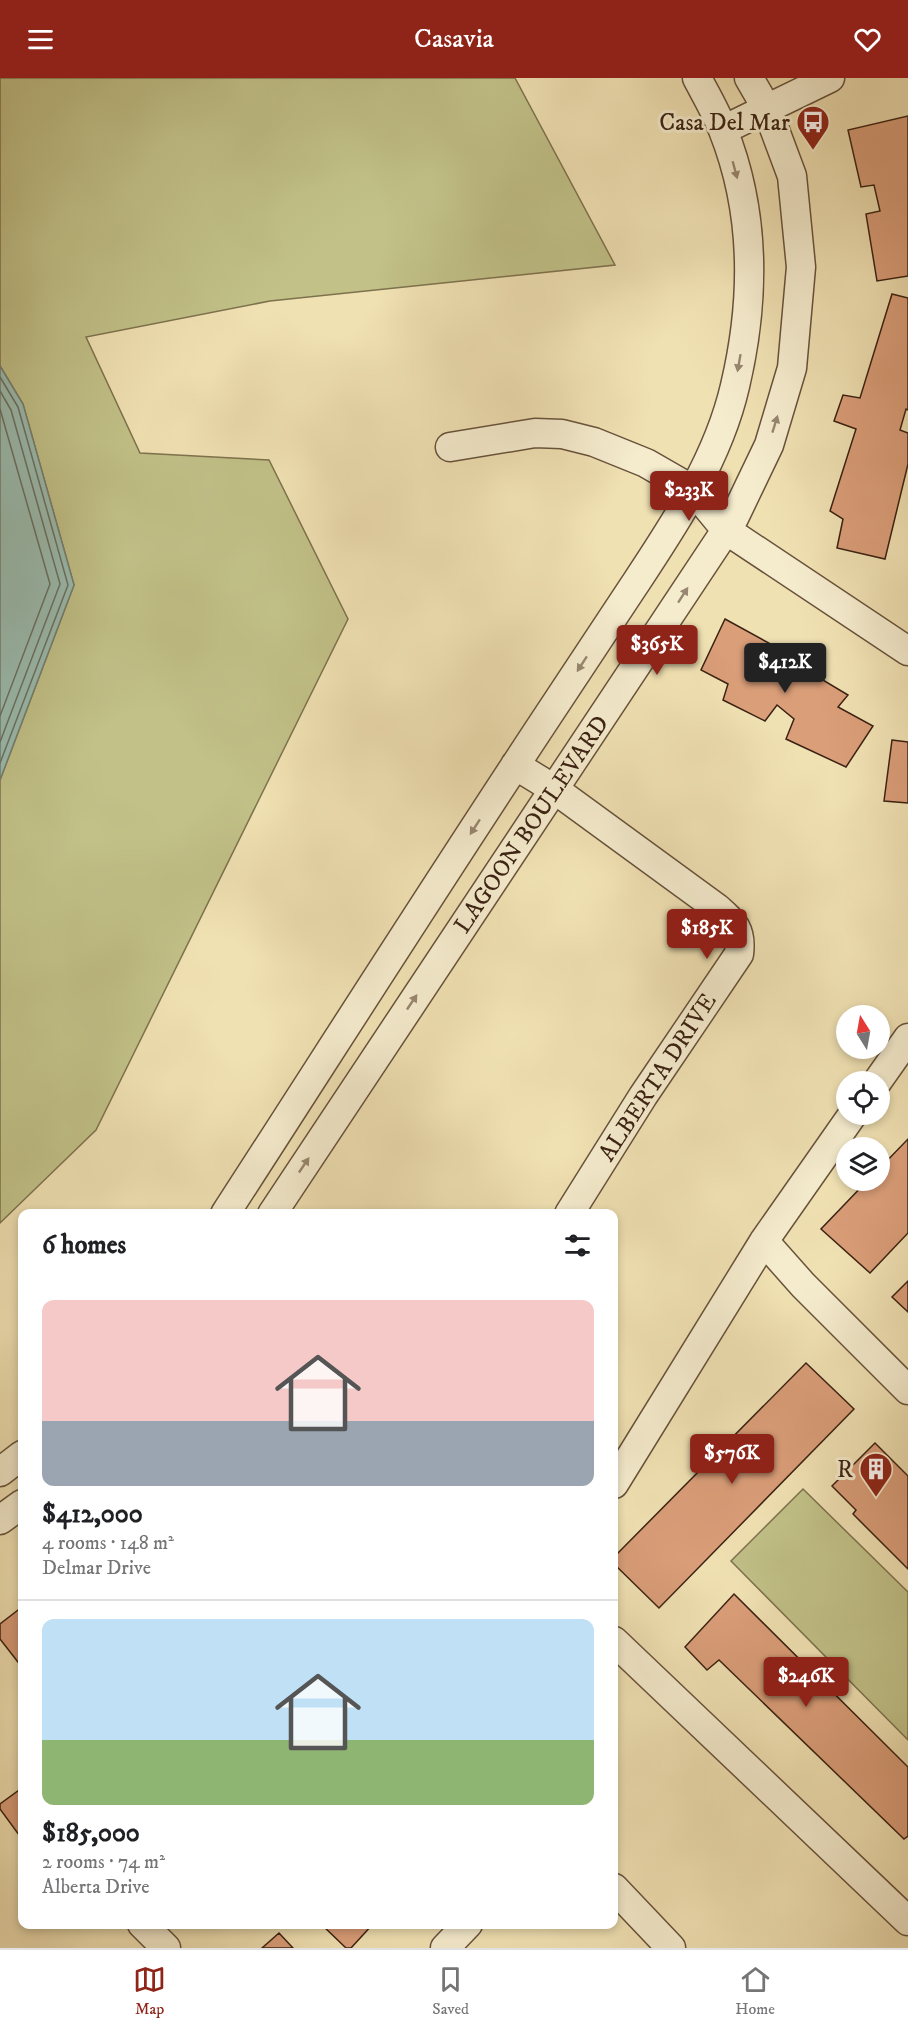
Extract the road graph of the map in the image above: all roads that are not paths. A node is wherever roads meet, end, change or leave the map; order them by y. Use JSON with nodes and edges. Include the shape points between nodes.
{"nodes":[{"id":1,"x":697,"y":78,"type":"edge"},
{"id":2,"x":749,"y":78,"type":"edge"},
{"id":3,"x":830,"y":78,"type":"edge"},
{"id":4,"x":767,"y":109,"type":"junction"},
{"id":5,"x":723,"y":130,"type":"junction"},
{"id":6,"x":450,"y":447,"type":"dead end"},
{"id":7,"x":693,"y":490,"type":"junction"},
{"id":8,"x":726,"y":530,"type":"junction"},
{"id":9,"x":908,"y":651,"type":"edge"},
{"id":10,"x":515,"y":765,"type":"junction"},
{"id":11,"x":554,"y":789,"type":"junction"},
{"id":12,"x":908,"y":1038,"type":"edge"},
{"id":13,"x":885,"y":1071,"type":"edge"},
{"id":14,"x":845,"y":1125,"type":"edge"},
{"id":15,"x":228,"y":1209,"type":"edge"},
{"id":16,"x":275,"y":1209,"type":"edge"},
{"id":17,"x":572,"y":1209,"type":"edge"},
{"id":18,"x":764,"y":1241,"type":"junction"},
{"id":19,"x":908,"y":1390,"type":"edge"},
{"id":20,"x":18,"y":1458,"type":"edge"},
{"id":21,"x":0,"y":1472,"type":"edge"},
{"id":22,"x":618,"y":1478,"type":"edge"},
{"id":23,"x":18,"y":1507,"type":"edge"},
{"id":24,"x":0,"y":1520,"type":"edge"},
{"id":25,"x":618,"y":1645,"type":"edge"},
{"id":26,"x":618,"y":1892,"type":"edge"},
{"id":27,"x":908,"y":1921,"type":"edge"},
{"id":28,"x":147,"y":1929,"type":"edge"},
{"id":29,"x":463,"y":1929,"type":"edge"},
{"id":30,"x":166,"y":1948,"type":"edge"},
{"id":31,"x":444,"y":1948,"type":"edge"},
{"id":32,"x":671,"y":1948,"type":"edge"}],
"edges":[{"from":1,"to":5,"type":"street","name":"LAGOON BOULEVARD"},
{"from":2,"to":4,"type":"street","name":"LAGOON BOULEVARD"},
{"from":3,"to":4,"type":"street"},
{"from":4,"to":5,"type":"street"},
{"from":8,"to":4,"type":"street","name":"LAGOON BOULEVARD","one_way":true,"via":[[769,445],[792,368],[801,267],[792,176]]},
{"from":5,"to":7,"type":"street","name":"LAGOON BOULEVARD","one_way":true,"via":[[746,220],[751,261],[749,300],[735,386],[721,436]]},
{"from":6,"to":7,"type":"street","via":[[536,433],[562,434],[646,463]]},
{"from":7,"to":8,"type":"street"},
{"from":7,"to":10,"type":"street","name":"LAGOON BOULEVARD","one_way":true},
{"from":8,"to":9,"type":"street"},
{"from":11,"to":8,"type":"street","name":"LAGOON BOULEVARD","one_way":true},
{"from":10,"to":11,"type":"street","name":"ALBERTA DRIVE"},
{"from":10,"to":15,"type":"street","name":"LAGOON BOULEVARD","one_way":true},
{"from":16,"to":11,"type":"street","name":"LAGOON BOULEVARD","one_way":true},
{"from":11,"to":17,"type":"street","name":"ALBERTA DRIVE","via":[[717,908],[735,925],[741,942],[739,954],[643,1095]]},
{"from":12,"to":13,"type":"street"},
{"from":14,"to":18,"type":"street"},
{"from":18,"to":19,"type":"street"},
{"from":18,"to":22,"type":"street"},
{"from":20,"to":21,"type":"street"},
{"from":23,"to":24,"type":"street"},
{"from":25,"to":27,"type":"street"},
{"from":26,"to":32,"type":"street"},
{"from":28,"to":30,"type":"street"},
{"from":29,"to":31,"type":"street"}]}
